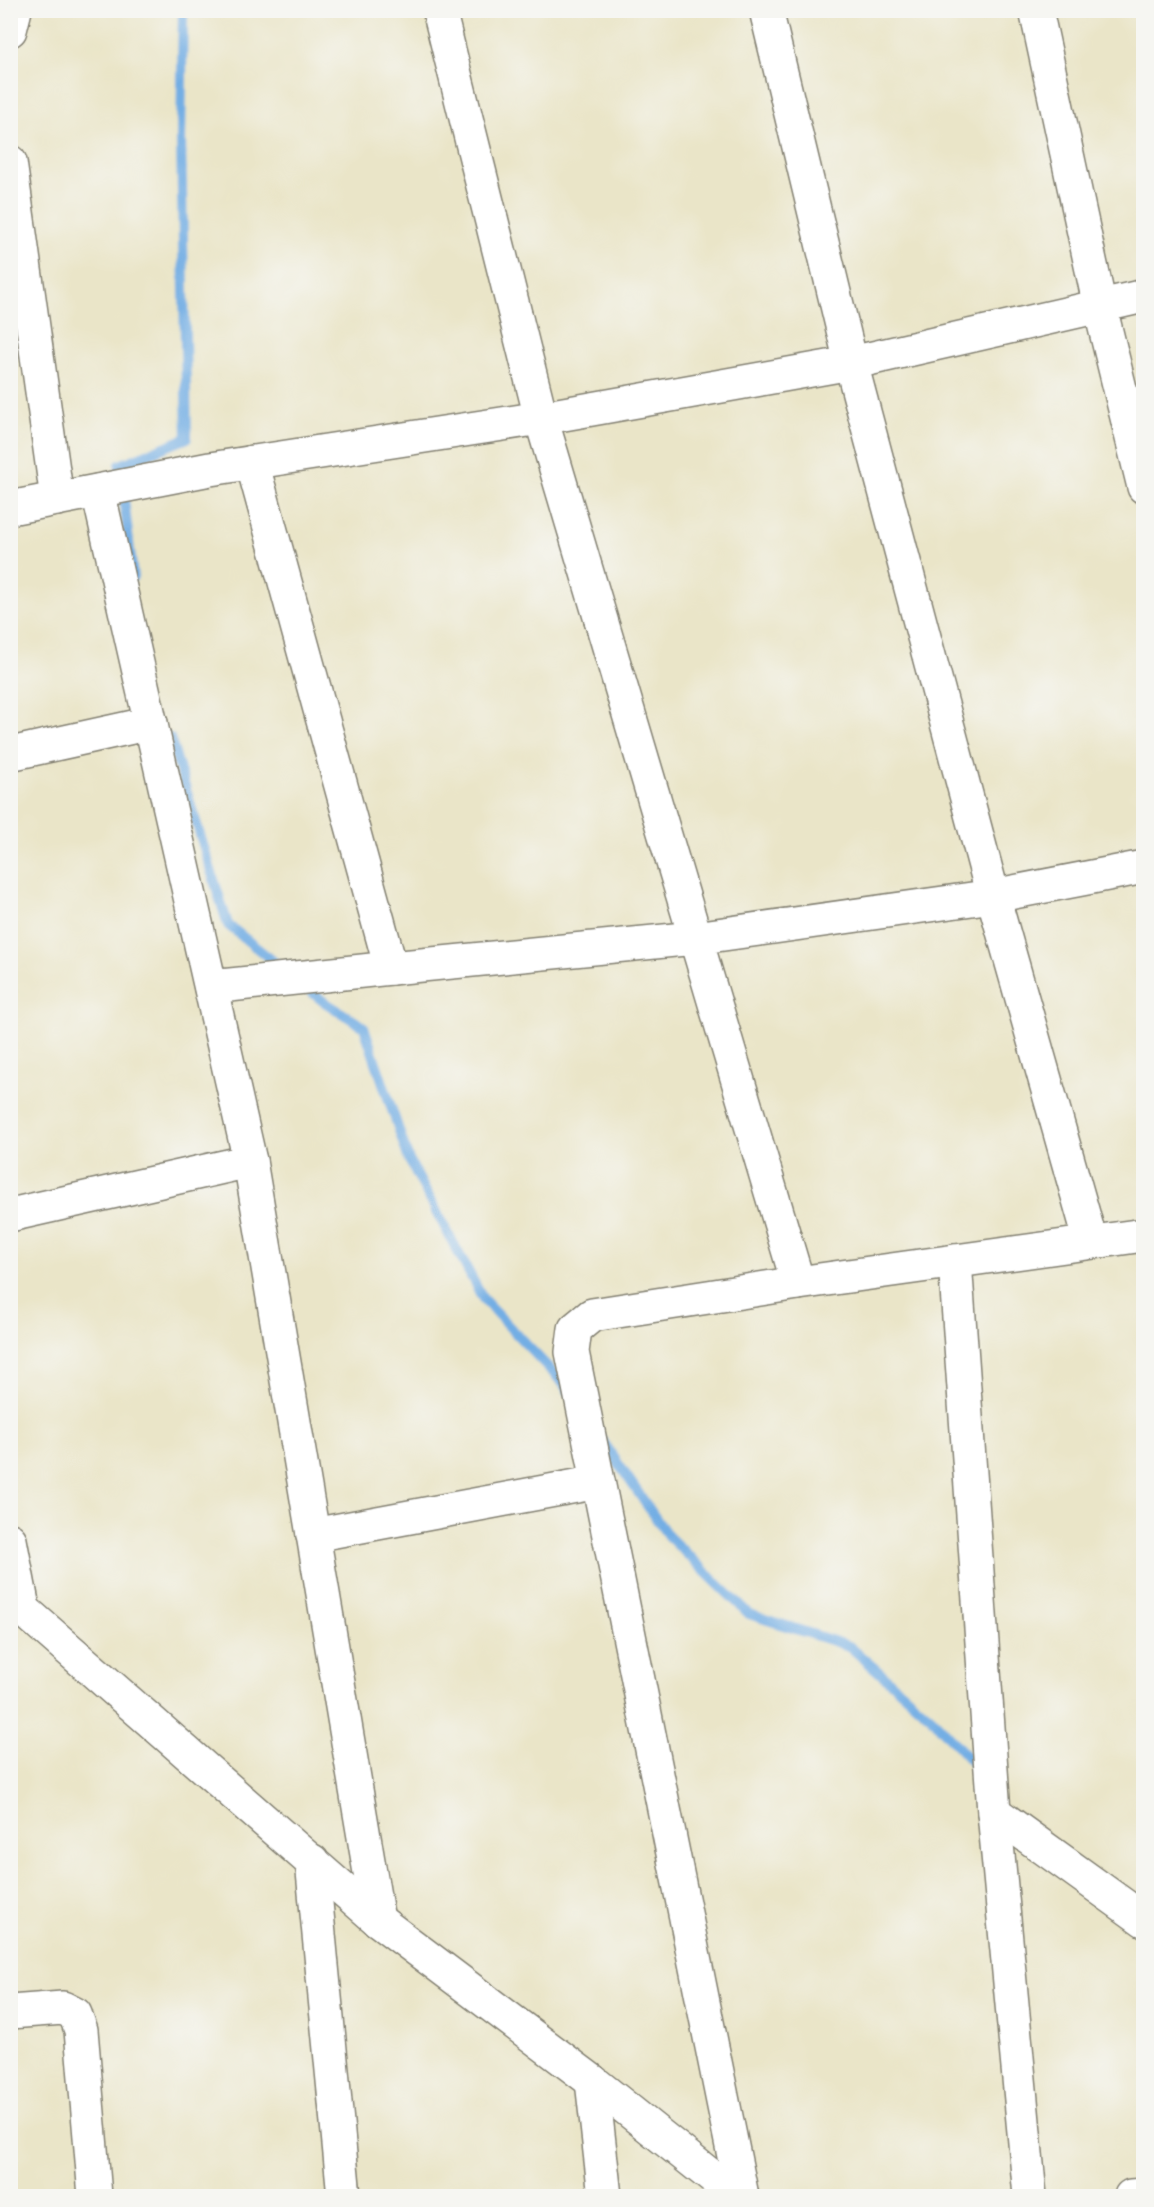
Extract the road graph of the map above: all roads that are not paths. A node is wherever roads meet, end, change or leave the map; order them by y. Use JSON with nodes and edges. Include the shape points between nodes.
{"nodes":[{"id":1,"x":15,"y":10,"type":"edge"},
{"id":2,"x":439,"y":10,"type":"edge"},
{"id":3,"x":766,"y":10,"type":"edge"},
{"id":4,"x":1036,"y":10,"type":"edge"},
{"id":5,"x":10,"y":30,"type":"edge"},
{"id":6,"x":10,"y":162,"type":"edge"},
{"id":7,"x":1143,"y":296,"type":"edge"},
{"id":8,"x":1100,"y":306,"type":"junction"},
{"id":9,"x":851,"y":363,"type":"junction"},
{"id":10,"x":541,"y":418,"type":"junction"},
{"id":11,"x":252,"y":462,"type":"junction"},
{"id":12,"x":1143,"y":487,"type":"edge"},
{"id":13,"x":98,"y":491,"type":"junction"},
{"id":14,"x":57,"y":499,"type":"junction"},
{"id":15,"x":10,"y":508,"type":"edge"},
{"id":16,"x":151,"y":723,"type":"junction"},
{"id":17,"x":10,"y":754,"type":"edge"},
{"id":18,"x":1143,"y":867,"type":"edge"},
{"id":19,"x":993,"y":896,"type":"junction"},
{"id":20,"x":695,"y":938,"type":"junction"},
{"id":21,"x":391,"y":968,"type":"junction"},
{"id":22,"x":211,"y":987,"type":"junction"},
{"id":23,"x":250,"y":1161,"type":"junction"},
{"id":24,"x":10,"y":1215,"type":"edge"},
{"id":25,"x":1143,"y":1234,"type":"edge"},
{"id":26,"x":1091,"y":1242,"type":"junction"},
{"id":27,"x":956,"y":1261,"type":"junction"},
{"id":28,"x":798,"y":1283,"type":"junction"},
{"id":29,"x":598,"y":1482,"type":"junction"},
{"id":30,"x":313,"y":1535,"type":"junction"},
{"id":31,"x":10,"y":1540,"type":"edge"},
{"id":32,"x":17,"y":1603,"type":"edge"},
{"id":33,"x":994,"y":1812,"type":"junction"},
{"id":34,"x":312,"y":1861,"type":"junction"},
{"id":35,"x":378,"y":1920,"type":"junction"},
{"id":36,"x":1143,"y":1920,"type":"edge"},
{"id":37,"x":10,"y":2012,"type":"edge"},
{"id":38,"x":592,"y":2081,"type":"junction"},
{"id":39,"x":1143,"y":2195,"type":"edge"},
{"id":40,"x":95,"y":2196,"type":"edge"},
{"id":41,"x":344,"y":2196,"type":"edge"},
{"id":42,"x":604,"y":2196,"type":"edge"},
{"id":43,"x":736,"y":2196,"type":"edge"},
{"id":44,"x":742,"y":2196,"type":"edge"},
{"id":45,"x":1030,"y":2196,"type":"edge"},
{"id":46,"x":1131,"y":2196,"type":"edge"}],
"edges":[{"from":1,"to":5,"type":"street"},
{"from":2,"to":10,"type":"street"},
{"from":3,"to":9,"type":"street"},
{"from":4,"to":8,"type":"street"},
{"from":6,"to":14,"type":"street"},
{"from":7,"to":8,"type":"street"},
{"from":8,"to":9,"type":"street"},
{"from":8,"to":12,"type":"street"},
{"from":9,"to":10,"type":"street"},
{"from":9,"to":19,"type":"street"},
{"from":10,"to":11,"type":"street"},
{"from":10,"to":20,"type":"street"},
{"from":11,"to":13,"type":"street"},
{"from":11,"to":21,"type":"street"},
{"from":13,"to":14,"type":"street"},
{"from":13,"to":16,"type":"street"},
{"from":14,"to":15,"type":"street"},
{"from":16,"to":17,"type":"street"},
{"from":16,"to":22,"type":"street"},
{"from":18,"to":19,"type":"street"},
{"from":19,"to":20,"type":"street"},
{"from":19,"to":26,"type":"street"},
{"from":20,"to":21,"type":"street"},
{"from":20,"to":28,"type":"street"},
{"from":21,"to":22,"type":"street"},
{"from":22,"to":23,"type":"street"},
{"from":23,"to":24,"type":"street"},
{"from":23,"to":30,"type":"street"},
{"from":25,"to":26,"type":"street"},
{"from":26,"to":27,"type":"street"},
{"from":27,"to":28,"type":"street"},
{"from":27,"to":33,"type":"street"},
{"from":28,"to":29,"type":"street","via":[[592,1315],[575,1329],[572,1352]]},
{"from":29,"to":30,"type":"street"},
{"from":29,"to":44,"type":"street"},
{"from":30,"to":35,"type":"street"},
{"from":31,"to":32,"type":"street"},
{"from":32,"to":34,"type":"street"},
{"from":33,"to":36,"type":"street"},
{"from":33,"to":45,"type":"street"},
{"from":34,"to":35,"type":"street"},
{"from":34,"to":41,"type":"street"},
{"from":35,"to":38,"type":"street"},
{"from":37,"to":40,"type":"street","via":[[63,2008],[75,2014],[81,2030]]},
{"from":38,"to":42,"type":"street"},
{"from":38,"to":43,"type":"street"},
{"from":39,"to":46,"type":"street"}]}
